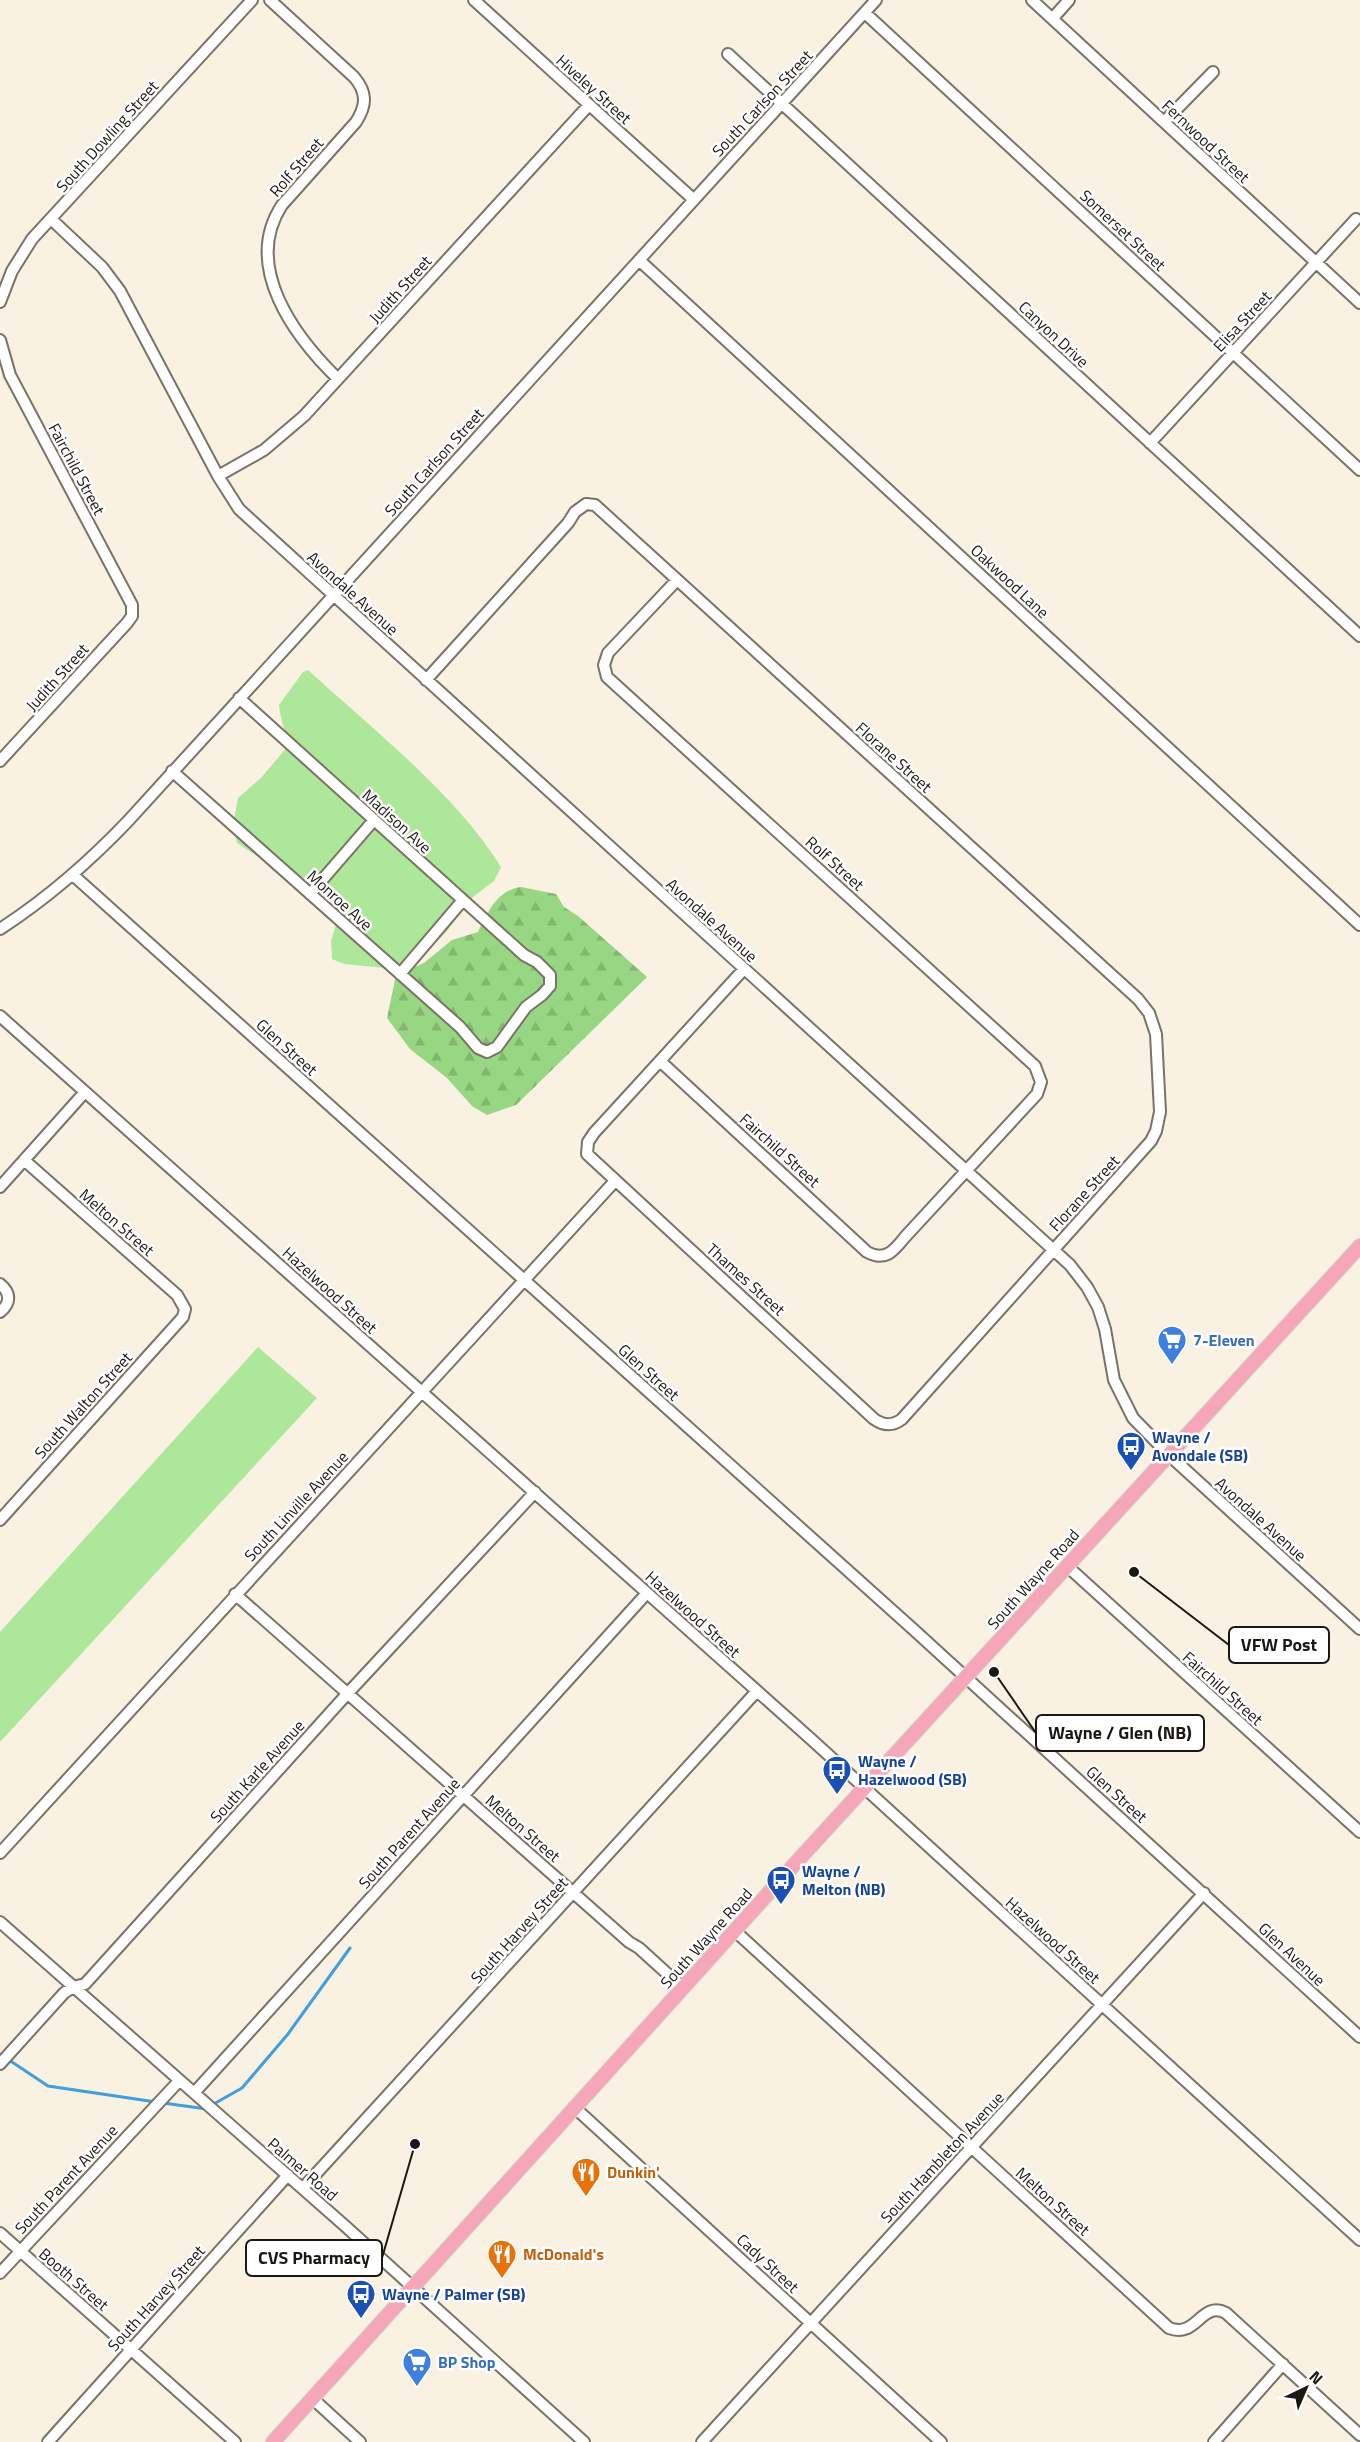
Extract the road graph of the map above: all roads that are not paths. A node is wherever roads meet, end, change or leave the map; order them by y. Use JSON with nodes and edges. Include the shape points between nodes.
{"nodes":[{"id":1,"x":252,"y":0,"type":"edge"},
{"id":2,"x":270,"y":0,"type":"edge"},
{"id":3,"x":474,"y":0,"type":"edge"},
{"id":4,"x":876,"y":0,"type":"edge"},
{"id":5,"x":1032,"y":0,"type":"edge"},
{"id":6,"x":1069,"y":0,"type":"edge"},
{"id":7,"x":865,"y":13,"type":"junction"},
{"id":8,"x":1053,"y":18,"type":"junction"},
{"id":9,"x":728,"y":54,"type":"dead end"},
{"id":10,"x":1213,"y":72,"type":"dead end"},
{"id":11,"x":782,"y":103,"type":"junction"},
{"id":12,"x":589,"y":105,"type":"junction"},
{"id":13,"x":1164,"y":122,"type":"junction"},
{"id":14,"x":693,"y":199,"type":"junction"},
{"id":15,"x":51,"y":219,"type":"junction"},
{"id":16,"x":1356,"y":219,"type":"dead end"},
{"id":17,"x":639,"y":260,"type":"junction"},
{"id":18,"x":1316,"y":263,"type":"junction"},
{"id":19,"x":0,"y":302,"type":"edge"},
{"id":20,"x":1360,"y":303,"type":"edge"},
{"id":21,"x":0,"y":340,"type":"edge"},
{"id":22,"x":1233,"y":353,"type":"junction"},
{"id":23,"x":338,"y":379,"type":"junction"},
{"id":24,"x":1150,"y":443,"type":"junction"},
{"id":25,"x":1360,"y":470,"type":"edge"},
{"id":26,"x":218,"y":476,"type":"junction"},
{"id":27,"x":677,"y":580,"type":"junction"},
{"id":28,"x":333,"y":596,"type":"junction"},
{"id":29,"x":133,"y":611,"type":"joint"},
{"id":30,"x":1360,"y":636,"type":"edge"},
{"id":31,"x":426,"y":680,"type":"junction"},
{"id":32,"x":239,"y":698,"type":"junction"},
{"id":33,"x":0,"y":762,"type":"edge"},
{"id":34,"x":172,"y":771,"type":"junction"},
{"id":35,"x":375,"y":820,"type":"junction"},
{"id":36,"x":73,"y":875,"type":"junction"},
{"id":37,"x":310,"y":894,"type":"junction"},
{"id":38,"x":463,"y":900,"type":"junction"},
{"id":39,"x":1360,"y":925,"type":"edge"},
{"id":40,"x":0,"y":929,"type":"edge"},
{"id":41,"x":744,"y":969,"type":"junction"},
{"id":42,"x":400,"y":974,"type":"junction"},
{"id":43,"x":0,"y":1016,"type":"edge"},
{"id":44,"x":487,"y":1052,"type":"joint"},
{"id":45,"x":660,"y":1061,"type":"junction"},
{"id":46,"x":85,"y":1092,"type":"junction"},
{"id":47,"x":24,"y":1160,"type":"junction"},
{"id":48,"x":966,"y":1171,"type":"junction"},
{"id":49,"x":615,"y":1181,"type":"junction"},
{"id":50,"x":0,"y":1187,"type":"edge"},
{"id":51,"x":1360,"y":1246,"type":"edge"},
{"id":52,"x":1053,"y":1250,"type":"junction"},
{"id":53,"x":524,"y":1280,"type":"junction"},
{"id":54,"x":0,"y":1284,"type":"edge"},
{"id":55,"x":185,"y":1309,"type":"joint"},
{"id":56,"x":0,"y":1312,"type":"edge"},
{"id":57,"x":421,"y":1392,"type":"junction"},
{"id":58,"x":1169,"y":1455,"type":"junction"},
{"id":59,"x":535,"y":1492,"type":"junction"},
{"id":60,"x":0,"y":1520,"type":"edge"},
{"id":61,"x":1067,"y":1566,"type":"junction"},
{"id":62,"x":647,"y":1593,"type":"junction"},
{"id":63,"x":236,"y":1594,"type":"junction"},
{"id":64,"x":1360,"y":1629,"type":"edge"},
{"id":65,"x":966,"y":1677,"type":"junction"},
{"id":66,"x":757,"y":1691,"type":"junction"},
{"id":67,"x":348,"y":1693,"type":"junction"},
{"id":68,"x":865,"y":1788,"type":"junction"},
{"id":69,"x":463,"y":1795,"type":"junction"},
{"id":70,"x":1360,"y":1832,"type":"edge"},
{"id":71,"x":0,"y":1853,"type":"edge"},
{"id":72,"x":573,"y":1892,"type":"junction"},
{"id":73,"x":1204,"y":1893,"type":"junction"},
{"id":74,"x":0,"y":1922,"type":"edge"},
{"id":75,"x":735,"y":1931,"type":"junction"},
{"id":76,"x":73,"y":1987,"type":"junction"},
{"id":77,"x":683,"y":1988,"type":"junction"},
{"id":78,"x":1102,"y":2005,"type":"junction"},
{"id":79,"x":1360,"y":2037,"type":"edge"},
{"id":80,"x":0,"y":2064,"type":"edge"},
{"id":81,"x":179,"y":2080,"type":"junction"},
{"id":82,"x":194,"y":2093,"type":"junction"},
{"id":83,"x":574,"y":2107,"type":"junction"},
{"id":84,"x":972,"y":2148,"type":"junction"},
{"id":85,"x":288,"y":2175,"type":"junction"},
{"id":86,"x":303,"y":2188,"type":"junction"},
{"id":87,"x":0,"y":2234,"type":"edge"},
{"id":88,"x":1360,"y":2240,"type":"edge"},
{"id":89,"x":20,"y":2251,"type":"junction"},
{"id":90,"x":0,"y":2273,"type":"edge"},
{"id":91,"x":412,"y":2286,"type":"junction"},
{"id":92,"x":810,"y":2322,"type":"junction"},
{"id":93,"x":131,"y":2349,"type":"junction"},
{"id":94,"x":1283,"y":2364,"type":"junction"},
{"id":95,"x":312,"y":2398,"type":"junction"},
{"id":96,"x":1360,"y":2435,"type":"edge"},
{"id":97,"x":48,"y":2442,"type":"edge"},
{"id":98,"x":235,"y":2442,"type":"edge"},
{"id":99,"x":273,"y":2442,"type":"edge"},
{"id":100,"x":360,"y":2442,"type":"edge"},
{"id":101,"x":584,"y":2442,"type":"edge"},
{"id":102,"x":702,"y":2442,"type":"edge"},
{"id":103,"x":941,"y":2442,"type":"edge"},
{"id":104,"x":1214,"y":2442,"type":"edge"}],
"edges":[{"from":1,"to":15,"type":"street","name":"South Dowling Street"},
{"from":2,"to":23,"type":"street","name":"Rolf Street","via":[[354,77],[365,96],[356,122],[282,205],[268,238],[267,262],[274,286],[304,343]]},
{"from":3,"to":12,"type":"street","name":"Hiveley Street"},
{"from":4,"to":7,"type":"street","name":"South Carlson Street"},
{"from":5,"to":8,"type":"street","name":"Fernwood Street"},
{"from":6,"to":8,"type":"street"},
{"from":7,"to":11,"type":"street","name":"South Carlson Street"},
{"from":7,"to":22,"type":"street","name":"Somerset Street"},
{"from":8,"to":13,"type":"street","name":"Fernwood Street"},
{"from":9,"to":11,"type":"street","name":"Canyon Drive"},
{"from":10,"to":13,"type":"street"},
{"from":11,"to":14,"type":"street","name":"South Carlson Street"},
{"from":11,"to":24,"type":"street","name":"Canyon Drive"},
{"from":12,"to":14,"type":"street","name":"Hiveley Street"},
{"from":12,"to":23,"type":"street","name":"Judith Street"},
{"from":13,"to":18,"type":"street","name":"Fernwood Street"},
{"from":14,"to":17,"type":"street","name":"South Carlson Street"},
{"from":15,"to":19,"type":"street","name":"South Dowling Street","via":[[18,258]]},
{"from":15,"to":26,"type":"street","name":"Avondale Avenue","via":[[102,267],[120,291]]},
{"from":16,"to":18,"type":"street","name":"Elisa Street"},
{"from":17,"to":28,"type":"street","name":"South Carlson Street"},
{"from":17,"to":39,"type":"street","name":"Oakwood Lane"},
{"from":18,"to":20,"type":"street","name":"Fernwood Street"},
{"from":18,"to":22,"type":"street","name":"Elisa Street"},
{"from":21,"to":29,"type":"street","name":"Fairchild Street","via":[[10,375]]},
{"from":22,"to":24,"type":"street","name":"Elisa Street"},
{"from":22,"to":25,"type":"street","name":"Somerset Street"},
{"from":23,"to":26,"type":"street","name":"Judith Street","via":[[278,440]]},
{"from":24,"to":30,"type":"street","name":"Canyon Drive"},
{"from":26,"to":28,"type":"street","name":"Avondale Avenue","via":[[239,508]]},
{"from":27,"to":31,"type":"street","name":"Florane Street","via":[[601,509],[586,504]]},
{"from":27,"to":48,"type":"street","name":"Rolf Street","via":[[608,653],[604,665],[607,677],[1038,1070],[1041,1082],[1037,1094]]},
{"from":27,"to":52,"type":"street","name":"Florane Street","via":[[1149,1013],[1156,1034],[1160,1112],[1156,1131]]},
{"from":28,"to":31,"type":"street","name":"Avondale Avenue"},
{"from":28,"to":32,"type":"street","name":"South Carlson Street"},
{"from":29,"to":33,"type":"street","name":"Judith Street","via":[[127,623]]},
{"from":31,"to":41,"type":"street","name":"Avondale Avenue"},
{"from":32,"to":34,"type":"street","name":"South Carlson Street"},
{"from":32,"to":35,"type":"street","name":"Madison Ave"},
{"from":34,"to":36,"type":"street","name":"South Carlson Street","via":[[122,828]]},
{"from":34,"to":37,"type":"street","name":"Monroe Ave"},
{"from":35,"to":37,"type":"street"},
{"from":35,"to":38,"type":"street","name":"Madison Ave"},
{"from":36,"to":40,"type":"street","name":"South Carlson Street"},
{"from":36,"to":53,"type":"street","name":"Glen Street"},
{"from":37,"to":42,"type":"street","name":"Monroe Ave"},
{"from":38,"to":42,"type":"street"},
{"from":38,"to":44,"type":"street","name":"Madison Ave","via":[[550,975],[550,986],[526,1007],[497,1047]]},
{"from":41,"to":45,"type":"street","name":"Thames Street"},
{"from":41,"to":48,"type":"street","name":"Avondale Avenue"},
{"from":42,"to":44,"type":"street","name":"Monroe Ave","via":[[478,1048]]},
{"from":43,"to":46,"type":"street","name":"Hazelwood Street"},
{"from":45,"to":48,"type":"street","name":"Fairchild Street","via":[[867,1252],[881,1256],[894,1251]]},
{"from":45,"to":49,"type":"street","name":"Thames Street","via":[[588,1142],[590,1158]]},
{"from":46,"to":47,"type":"street"},
{"from":46,"to":57,"type":"street","name":"Hazelwood Street"},
{"from":47,"to":50,"type":"street"},
{"from":47,"to":55,"type":"street","name":"Melton Street","via":[[177,1295]]},
{"from":48,"to":52,"type":"street","name":"Avondale Avenue"},
{"from":49,"to":52,"type":"street","name":"Thames Street","via":[[874,1419],[885,1424],[902,1419]]},
{"from":49,"to":53,"type":"street","name":"South Linville Avenue"},
{"from":51,"to":58,"type":"main road","name":"South Wayne Road"},
{"from":52,"to":58,"type":"street","name":"Avondale Avenue","via":[[1071,1265],[1093,1297],[1105,1329],[1114,1380],[1127,1408]]},
{"from":53,"to":57,"type":"street","name":"South Linville Avenue"},
{"from":53,"to":65,"type":"street","name":"Glen Street"},
{"from":54,"to":56,"type":"street","via":[[9,1296],[7,1306]]},
{"from":55,"to":60,"type":"street","name":"South Walton Street","via":[[183,1317]]},
{"from":57,"to":59,"type":"street","name":"Hazelwood Street"},
{"from":57,"to":63,"type":"street","name":"South Linville Avenue"},
{"from":58,"to":61,"type":"main road","name":"South Wayne Road"},
{"from":58,"to":64,"type":"street","name":"Avondale Avenue"},
{"from":59,"to":62,"type":"street","name":"Hazelwood Street"},
{"from":59,"to":67,"type":"street","name":"South Karle Avenue"},
{"from":61,"to":65,"type":"main road","name":"South Wayne Road"},
{"from":61,"to":70,"type":"street","name":"Fairchild Street"},
{"from":62,"to":66,"type":"street","name":"Hazelwood Street"},
{"from":62,"to":69,"type":"street","name":"South Parent Avenue"},
{"from":63,"to":67,"type":"street","name":"Melton Street"},
{"from":63,"to":71,"type":"street","name":"South Linville Avenue"},
{"from":65,"to":68,"type":"main road","name":"South Wayne Road"},
{"from":65,"to":73,"type":"street","name":"Glen Street"},
{"from":66,"to":68,"type":"street","name":"Hazelwood Street"},
{"from":66,"to":72,"type":"street","name":"South Harvey Street"},
{"from":67,"to":69,"type":"street","name":"Melton Street"},
{"from":67,"to":76,"type":"street","name":"South Karle Avenue","via":[[85,1984]]},
{"from":68,"to":75,"type":"main road","name":"South Wayne Road"},
{"from":68,"to":78,"type":"street","name":"Hazelwood Street"},
{"from":69,"to":72,"type":"street","name":"Melton Street"},
{"from":69,"to":82,"type":"street","name":"South Parent Avenue"},
{"from":72,"to":77,"type":"street","name":"Melton Street"},
{"from":72,"to":86,"type":"street","name":"South Harvey Street"},
{"from":73,"to":78,"type":"street","name":"South Hambleton Avenue"},
{"from":73,"to":79,"type":"street","name":"Glen Avenue"},
{"from":74,"to":76,"type":"street","name":"Palmer Road"},
{"from":75,"to":77,"type":"main road","name":"South Wayne Road"},
{"from":75,"to":84,"type":"street","name":"Melton Street"},
{"from":76,"to":80,"type":"street","name":"South Karle Avenue","via":[[59,1997]]},
{"from":76,"to":81,"type":"street","name":"Palmer Road"},
{"from":77,"to":83,"type":"main road","name":"South Wayne Road"},
{"from":78,"to":84,"type":"street","name":"South Hambleton Avenue"},
{"from":78,"to":88,"type":"street","name":"Hazelwood Street"},
{"from":81,"to":82,"type":"street","name":"Palmer Road"},
{"from":81,"to":89,"type":"street","name":"South Parent Avenue"},
{"from":82,"to":85,"type":"street","name":"Palmer Road"},
{"from":83,"to":91,"type":"main road","name":"South Wayne Road"},
{"from":83,"to":92,"type":"street","name":"Cady Street"},
{"from":84,"to":92,"type":"street","name":"South Hambleton Avenue"},
{"from":84,"to":94,"type":"street","name":"Melton Street","via":[[1169,2328],[1185,2330],[1208,2312],[1221,2311]]},
{"from":85,"to":86,"type":"street","name":"Palmer Road"},
{"from":85,"to":93,"type":"street","name":"South Harvey Street"},
{"from":86,"to":91,"type":"street","name":"Palmer Road"},
{"from":87,"to":89,"type":"street","name":"Booth Street"},
{"from":89,"to":90,"type":"street","name":"South Parent Avenue"},
{"from":89,"to":93,"type":"street","name":"Booth Street"},
{"from":91,"to":95,"type":"main road","name":"South Wayne Road"},
{"from":91,"to":101,"type":"street","name":"Palmer Road"},
{"from":92,"to":102,"type":"street","name":"South Hambleton Avenue"},
{"from":92,"to":103,"type":"street","name":"Cady Street"},
{"from":93,"to":97,"type":"street","name":"South Harvey Street"},
{"from":93,"to":98,"type":"street","name":"Booth Street"},
{"from":94,"to":96,"type":"street","name":"Melton Street"},
{"from":94,"to":104,"type":"street"},
{"from":95,"to":99,"type":"main road","name":"South Wayne Road"},
{"from":95,"to":100,"type":"street"}]}
